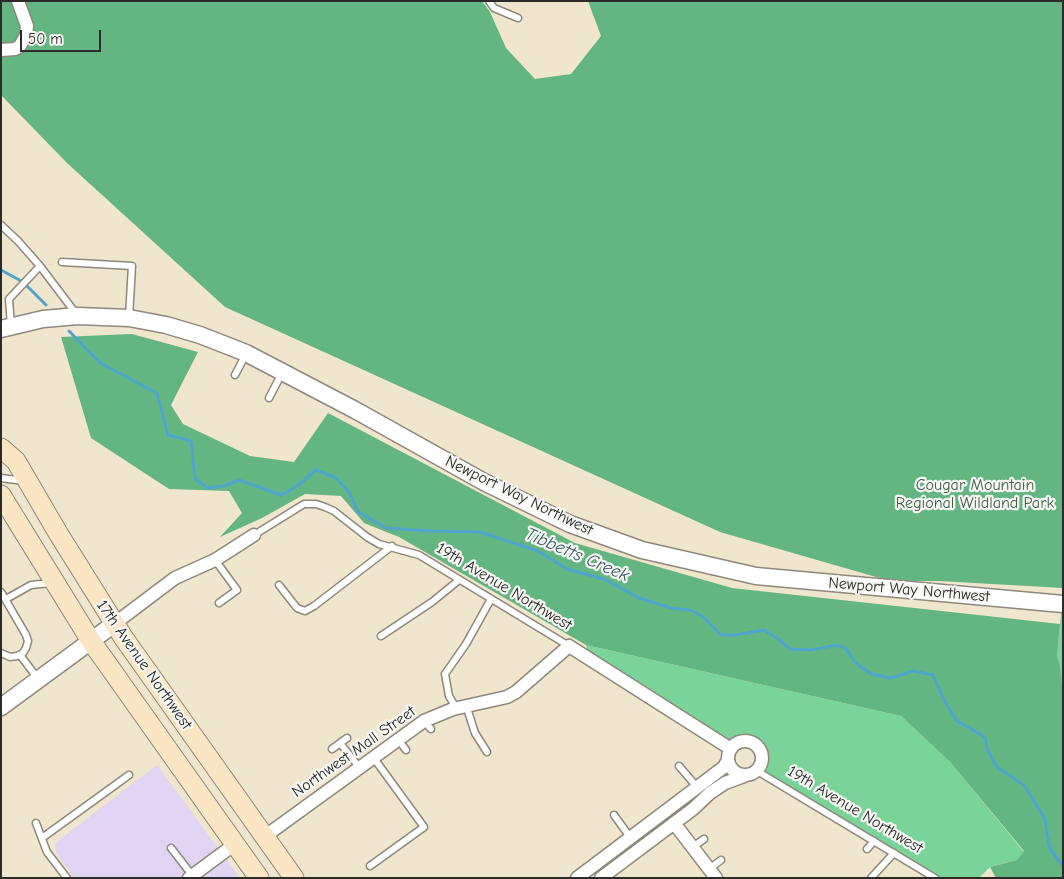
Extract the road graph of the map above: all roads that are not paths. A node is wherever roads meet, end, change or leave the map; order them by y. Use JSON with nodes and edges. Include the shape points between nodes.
{"nodes":[{"id":1,"x":18,"y":1,"type":"edge"},
{"id":2,"x":489,"y":1,"type":"edge"},
{"id":3,"x":518,"y":18,"type":"dead end"},
{"id":4,"x":1,"y":50,"type":"edge"},
{"id":5,"x":1,"y":225,"type":"edge"},
{"id":6,"x":62,"y":262,"type":"dead end"},
{"id":7,"x":40,"y":266,"type":"junction"},
{"id":8,"x":78,"y":316,"type":"junction"},
{"id":9,"x":129,"y":318,"type":"junction"},
{"id":10,"x":6,"y":327,"type":"edge"},
{"id":11,"x":246,"y":353,"type":"junction"},
{"id":12,"x":283,"y":371,"type":"junction"},
{"id":13,"x":235,"y":375,"type":"dead end"},
{"id":14,"x":269,"y":398,"type":"dead end"},
{"id":15,"x":1,"y":448,"type":"edge"},
{"id":16,"x":1,"y":478,"type":"edge"},
{"id":17,"x":28,"y":482,"type":"junction"},
{"id":18,"x":1,"y":495,"type":"edge"},
{"id":19,"x":254,"y":535,"type":"joint"},
{"id":20,"x":392,"y":546,"type":"junction"},
{"id":21,"x":215,"y":560,"type":"junction"},
{"id":22,"x":458,"y":580,"type":"junction"},
{"id":23,"x":54,"y":583,"type":"junction"},
{"id":24,"x":279,"y":585,"type":"dead end"},
{"id":25,"x":1,"y":592,"type":"edge"},
{"id":26,"x":6,"y":599,"type":"junction"},
{"id":27,"x":491,"y":599,"type":"junction"},
{"id":28,"x":219,"y":603,"type":"dead end"},
{"id":29,"x":1063,"y":604,"type":"edge"},
{"id":30,"x":114,"y":624,"type":"junction"},
{"id":31,"x":381,"y":636,"type":"dead end"},
{"id":32,"x":91,"y":641,"type":"junction"},
{"id":33,"x":569,"y":646,"type":"junction"},
{"id":34,"x":1,"y":652,"type":"edge"},
{"id":35,"x":20,"y":655,"type":"junction"},
{"id":36,"x":39,"y":680,"type":"junction"},
{"id":37,"x":1,"y":707,"type":"edge"},
{"id":38,"x":461,"y":707,"type":"junction"},
{"id":39,"x":347,"y":738,"type":"dead end"},
{"id":40,"x":340,"y":743,"type":"junction"},
{"id":41,"x":332,"y":750,"type":"dead end"},
{"id":42,"x":487,"y":752,"type":"dead end"},
{"id":43,"x":729,"y":754,"type":"junction"},
{"id":44,"x":373,"y":757,"type":"junction"},
{"id":45,"x":679,"y":766,"type":"dead end"},
{"id":46,"x":359,"y":767,"type":"junction"},
{"id":47,"x":757,"y":771,"type":"junction"},
{"id":48,"x":129,"y":775,"type":"dead end"},
{"id":49,"x":744,"y":776,"type":"junction"},
{"id":50,"x":697,"y":787,"type":"junction"},
{"id":51,"x":614,"y":816,"type":"dead end"},
{"id":52,"x":36,"y":823,"type":"dead end"},
{"id":53,"x":674,"y":823,"type":"junction"},
{"id":54,"x":264,"y":836,"type":"junction"},
{"id":55,"x":630,"y":837,"type":"junction"},
{"id":56,"x":42,"y":838,"type":"junction"},
{"id":57,"x":704,"y":839,"type":"dead end"},
{"id":58,"x":874,"y":841,"type":"junction"},
{"id":59,"x":235,"y":844,"type":"junction"},
{"id":60,"x":692,"y":847,"type":"junction"},
{"id":61,"x":171,"y":848,"type":"dead end"},
{"id":62,"x":867,"y":850,"type":"dead end"},
{"id":63,"x":894,"y":853,"type":"junction"},
{"id":64,"x":721,"y":860,"type":"dead end"},
{"id":65,"x":370,"y":866,"type":"dead end"},
{"id":66,"x":712,"y":873,"type":"edge"},
{"id":67,"x":65,"y":877,"type":"edge"},
{"id":68,"x":191,"y":877,"type":"edge"},
{"id":69,"x":259,"y":878,"type":"edge"},
{"id":70,"x":294,"y":878,"type":"edge"},
{"id":71,"x":577,"y":878,"type":"edge"},
{"id":72,"x":601,"y":878,"type":"edge"},
{"id":73,"x":871,"y":878,"type":"edge"},
{"id":74,"x":935,"y":878,"type":"edge"}],
"edges":[{"from":1,"to":4,"type":"street","via":[[27,26],[26,35],[15,49]]},
{"from":2,"to":3,"type":"lane","via":[[494,8]]},
{"from":5,"to":7,"type":"lane"},
{"from":6,"to":9,"type":"lane","via":[[132,266]]},
{"from":7,"to":8,"type":"lane"},
{"from":7,"to":10,"type":"lane","via":[[9,299]]},
{"from":8,"to":9,"type":"street","name":"Newport Way Northwest"},
{"from":8,"to":10,"type":"street","name":"Newport Way Northwest"},
{"from":9,"to":11,"type":"street","name":"Newport Way Northwest","via":[[200,335]]},
{"from":11,"to":12,"type":"street","name":"Newport Way Northwest"},
{"from":11,"to":13,"type":"lane"},
{"from":12,"to":14,"type":"lane"},
{"from":12,"to":29,"type":"street","name":"Newport Way Northwest","via":[[484,482],[570,524],[642,550],[756,576]]},
{"from":15,"to":17,"type":"main road","name":"17th Avenue Northwest","via":[[16,462]]},
{"from":16,"to":17,"type":"lane"},
{"from":17,"to":30,"type":"main road","name":"17th Avenue Northwest"},
{"from":18,"to":23,"type":"main road","name":"17th Avenue Northwest"},
{"from":19,"to":20,"type":"lane","name":"19th Avenue Northwest","via":[[304,504],[316,504],[334,511],[367,537]]},
{"from":19,"to":21,"type":"street"},
{"from":20,"to":22,"type":"lane","name":"19th Avenue Northwest","via":[[419,555]]},
{"from":20,"to":24,"type":"lane","via":[[305,611],[297,608]]},
{"from":21,"to":28,"type":"lane","via":[[237,590]]},
{"from":21,"to":30,"type":"street","via":[[175,578]]},
{"from":22,"to":27,"type":"lane","name":"19th Avenue Northwest"},
{"from":22,"to":31,"type":"lane"},
{"from":23,"to":26,"type":"lane","via":[[31,585]]},
{"from":23,"to":32,"type":"main road","name":"17th Avenue Northwest"},
{"from":25,"to":26,"type":"lane"},
{"from":26,"to":35,"type":"lane","via":[[28,641]]},
{"from":27,"to":33,"type":"lane","name":"19th Avenue Northwest"},
{"from":27,"to":38,"type":"lane","via":[[466,644],[444,674],[449,696]]},
{"from":30,"to":32,"type":"street"},
{"from":30,"to":54,"type":"main road","name":"17th Avenue Northwest"},
{"from":32,"to":36,"type":"street"},
{"from":32,"to":59,"type":"main road","name":"17th Avenue Northwest"},
{"from":33,"to":38,"type":"street","name":"Northwest Mall Street","via":[[516,692]]},
{"from":33,"to":43,"type":"street","name":"19th Avenue Northwest"},
{"from":34,"to":35,"type":"lane","via":[[10,657]]},
{"from":35,"to":36,"type":"lane"},
{"from":36,"to":37,"type":"street"},
{"from":38,"to":42,"type":"lane"},
{"from":38,"to":44,"type":"street","name":"Northwest Mall Street","via":[[428,725],[402,745]]},
{"from":39,"to":40,"type":"lane"},
{"from":40,"to":41,"type":"lane"},
{"from":40,"to":46,"type":"lane"},
{"from":43,"to":47,"type":"street","via":[[742,741],[755,744],[763,756]]},
{"from":43,"to":49,"type":"street","via":[[729,764]]},
{"from":43,"to":50,"type":"street","via":[[724,767]]},
{"from":44,"to":46,"type":"street","name":"Northwest Mall Street"},
{"from":44,"to":65,"type":"lane","via":[[424,826]]},
{"from":45,"to":50,"type":"lane"},
{"from":46,"to":54,"type":"street","name":"Northwest Mall Street"},
{"from":47,"to":49,"type":"street"},
{"from":47,"to":58,"type":"lane","name":"19th Avenue Northwest"},
{"from":48,"to":56,"type":"lane"},
{"from":49,"to":53,"type":"street","via":[[717,788]]},
{"from":50,"to":55,"type":"street"},
{"from":51,"to":55,"type":"lane"},
{"from":52,"to":56,"type":"lane"},
{"from":53,"to":60,"type":"street"},
{"from":53,"to":72,"type":"street"},
{"from":54,"to":70,"type":"main road","name":"17th Avenue Northwest"},
{"from":55,"to":71,"type":"street"},
{"from":56,"to":67,"type":"lane","via":[[47,852]]},
{"from":57,"to":60,"type":"lane"},
{"from":58,"to":62,"type":"lane"},
{"from":58,"to":63,"type":"lane","name":"19th Avenue Northwest"},
{"from":59,"to":68,"type":"street"},
{"from":59,"to":69,"type":"main road","name":"17th Avenue Northwest"},
{"from":60,"to":66,"type":"street"},
{"from":61,"to":68,"type":"lane"},
{"from":63,"to":73,"type":"lane"},
{"from":63,"to":74,"type":"lane","name":"19th Avenue Northwest"},
{"from":64,"to":66,"type":"lane"}]}
